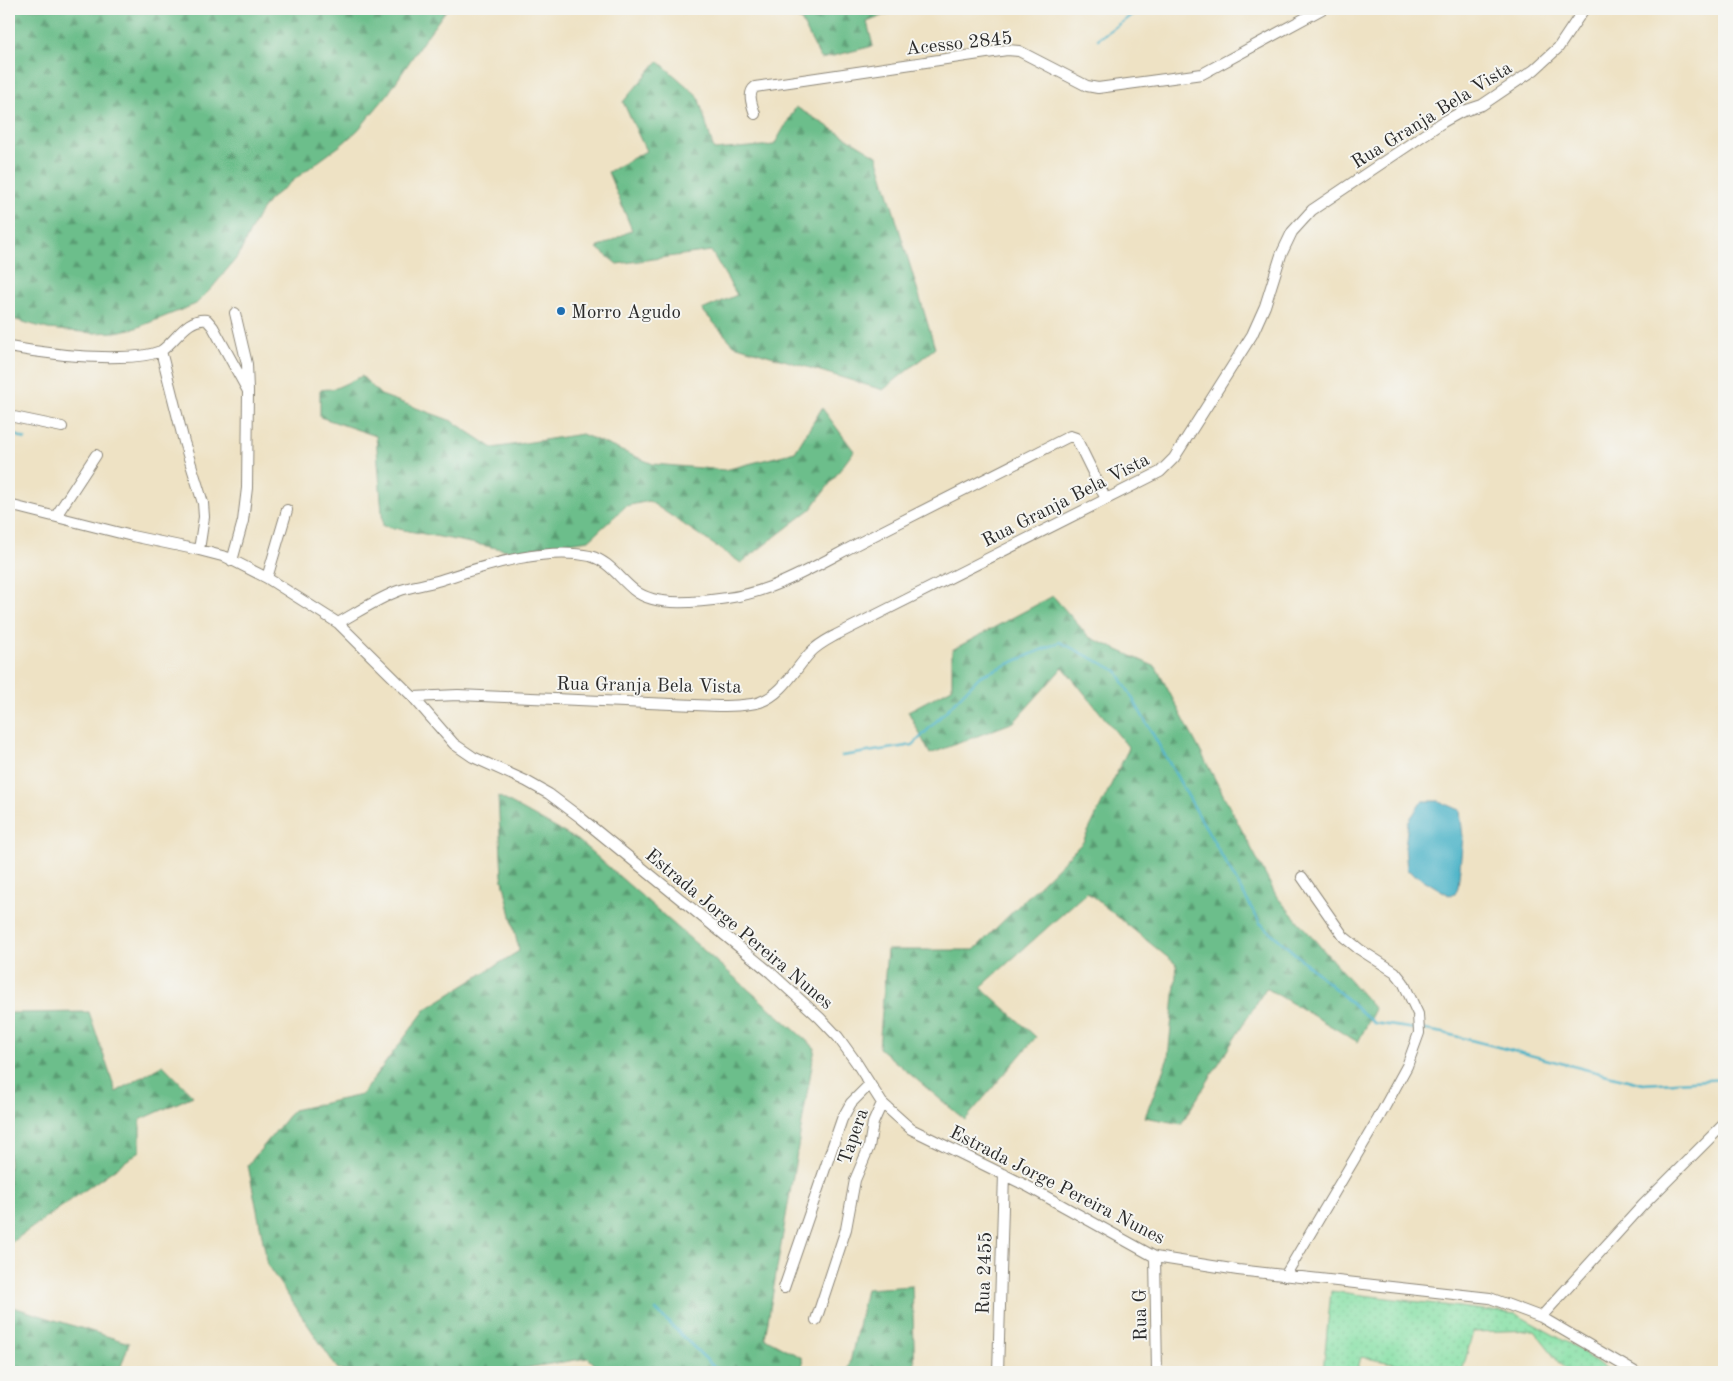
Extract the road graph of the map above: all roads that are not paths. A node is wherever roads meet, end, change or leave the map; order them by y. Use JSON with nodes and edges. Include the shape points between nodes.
{"nodes":[{"id":1,"x":1322,"y":9,"type":"edge"},
{"id":2,"x":1584,"y":9,"type":"edge"},
{"id":3,"x":754,"y":114,"type":"dead end"},
{"id":4,"x":235,"y":313,"type":"dead end"},
{"id":5,"x":9,"y":347,"type":"edge"},
{"id":6,"x":161,"y":351,"type":"junction"},
{"id":7,"x":248,"y":391,"type":"junction"},
{"id":8,"x":9,"y":416,"type":"edge"},
{"id":9,"x":62,"y":427,"type":"dead end"},
{"id":10,"x":96,"y":455,"type":"dead end"},
{"id":11,"x":1106,"y":499,"type":"junction"},
{"id":12,"x":9,"y":505,"type":"edge"},
{"id":13,"x":287,"y":510,"type":"dead end"},
{"id":14,"x":56,"y":516,"type":"junction"},
{"id":15,"x":198,"y":550,"type":"junction"},
{"id":16,"x":232,"y":561,"type":"junction"},
{"id":17,"x":267,"y":578,"type":"junction"},
{"id":18,"x":338,"y":623,"type":"junction"},
{"id":19,"x":413,"y":697,"type":"junction"},
{"id":20,"x":1302,"y":877,"type":"dead end"},
{"id":21,"x":869,"y":1085,"type":"junction"},
{"id":22,"x":882,"y":1103,"type":"junction"},
{"id":23,"x":1724,"y":1124,"type":"edge"},
{"id":24,"x":1004,"y":1174,"type":"junction"},
{"id":25,"x":1155,"y":1257,"type":"junction"},
{"id":26,"x":1285,"y":1276,"type":"junction"},
{"id":27,"x":784,"y":1288,"type":"dead end"},
{"id":28,"x":1541,"y":1316,"type":"junction"},
{"id":29,"x":816,"y":1320,"type":"dead end"},
{"id":30,"x":998,"y":1372,"type":"edge"},
{"id":31,"x":1157,"y":1372,"type":"edge"},
{"id":32,"x":1635,"y":1372,"type":"edge"}],
"edges":[{"from":1,"to":3,"type":"street","name":"Acesso 2845","via":[[1202,74],[1098,88],[1087,86],[1025,53],[1007,50],[755,87],[750,94]]},
{"from":2,"to":11,"type":"street","name":"Rua Granja Bela Vista","via":[[1558,48],[1534,70],[1482,106],[1443,122],[1312,210],[1292,232],[1252,335],[1174,458],[1160,472]]},
{"from":4,"to":7,"type":"street","via":[[247,364]]},
{"from":5,"to":6,"type":"street","via":[[56,355],[101,357]]},
{"from":6,"to":7,"type":"street","via":[[191,323],[206,320]]},
{"from":6,"to":15,"type":"street","via":[[203,503]]},
{"from":7,"to":16,"type":"street","via":[[247,488],[243,521]]},
{"from":8,"to":9,"type":"street"},
{"from":10,"to":14,"type":"street"},
{"from":11,"to":18,"type":"street","via":[[1076,438],[1070,436],[757,592],[682,602],[651,599],[632,589],[605,562],[590,556],[547,555],[499,562],[397,591]]},
{"from":11,"to":19,"type":"street","name":"Rua Granja Bela Vista","via":[[836,635],[812,651],[772,696],[761,701],[718,706],[458,695]]},
{"from":12,"to":14,"type":"street","name":"Estrada Jorge Pereira Nunes"},
{"from":13,"to":17,"type":"street"},
{"from":14,"to":15,"type":"street","name":"Estrada Jorge Pereira Nunes"},
{"from":15,"to":16,"type":"street","name":"Estrada Jorge Pereira Nunes"},
{"from":16,"to":17,"type":"street","name":"Estrada Jorge Pereira Nunes"},
{"from":17,"to":18,"type":"street","name":"Estrada Jorge Pereira Nunes"},
{"from":18,"to":19,"type":"street","name":"Estrada Jorge Pereira Nunes"},
{"from":19,"to":21,"type":"street","name":"Estrada Jorge Pereira Nunes","via":[[454,744],[562,803],[771,973],[838,1037]]},
{"from":20,"to":26,"type":"street","via":[[1344,937],[1395,972],[1403,982],[1418,1014],[1419,1033],[1407,1066],[1378,1120]]},
{"from":21,"to":22,"type":"street","name":"Estrada Jorge Pereira Nunes"},
{"from":21,"to":27,"type":"street","via":[[851,1103],[842,1119]]},
{"from":22,"to":24,"type":"street","name":"Estrada Jorge Pereira Nunes","via":[[911,1129]]},
{"from":22,"to":29,"type":"street","name":"Tapera","via":[[855,1180],[846,1229]]},
{"from":23,"to":28,"type":"street","via":[[1649,1199]]},
{"from":24,"to":25,"type":"street","name":"Estrada Jorge Pereira Nunes"},
{"from":24,"to":30,"type":"street","name":"Rua 2455"},
{"from":25,"to":26,"type":"street","name":"Estrada Jorge Pereira Nunes"},
{"from":25,"to":31,"type":"street","name":"Rua G"},
{"from":26,"to":28,"type":"street","name":"Estrada Jorge Pereira Nunes","via":[[1490,1298]]},
{"from":28,"to":32,"type":"street","name":"Estrada Jorge Pereira Nunes"}]}
